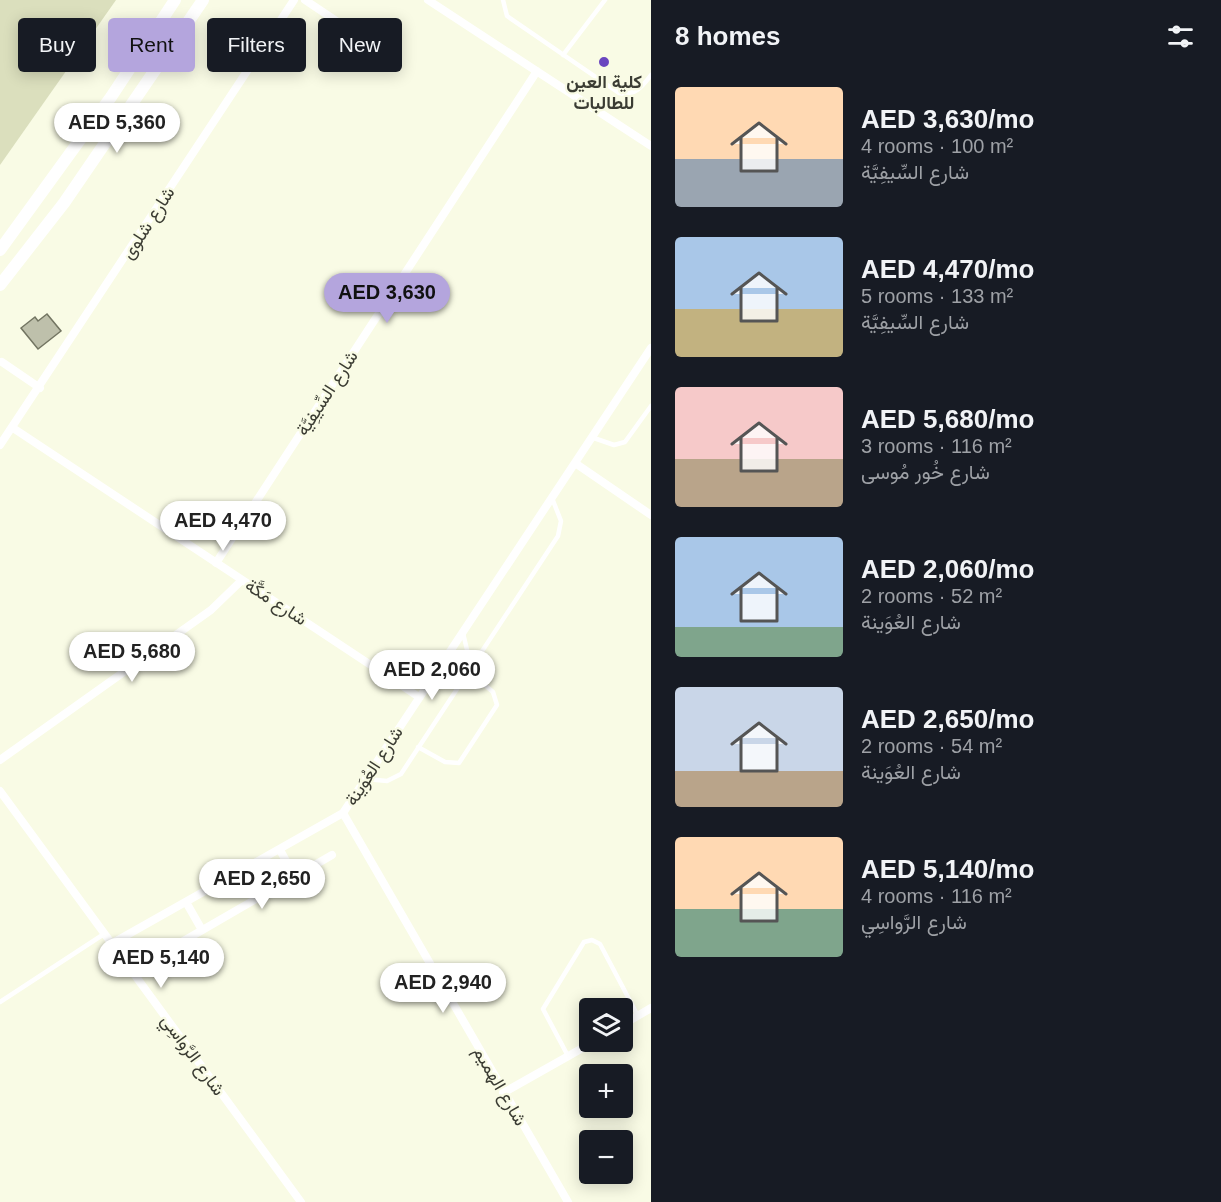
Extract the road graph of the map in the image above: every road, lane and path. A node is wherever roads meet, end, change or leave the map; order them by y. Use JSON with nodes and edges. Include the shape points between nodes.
{"nodes":[{"id":1,"x":175,"y":0,"type":"edge"},
{"id":2,"x":203,"y":0,"type":"edge"},
{"id":3,"x":294,"y":0,"type":"edge"},
{"id":4,"x":305,"y":0,"type":"edge"},
{"id":5,"x":428,"y":0,"type":"edge"},
{"id":6,"x":502,"y":0,"type":"edge"},
{"id":7,"x":605,"y":0,"type":"edge"},
{"id":8,"x":332,"y":18,"type":"edge"},
{"id":9,"x":563,"y":55,"type":"junction"},
{"id":10,"x":537,"y":71,"type":"junction"},
{"id":11,"x":651,"y":75,"type":"edge"},
{"id":12,"x":651,"y":146,"type":"edge"},
{"id":13,"x":0,"y":250,"type":"edge"},
{"id":14,"x":0,"y":285,"type":"edge"},
{"id":15,"x":651,"y":348,"type":"edge"},
{"id":16,"x":2,"y":362,"type":"dead end"},
{"id":17,"x":40,"y":387,"type":"junction"},
{"id":18,"x":651,"y":405,"type":"edge"},
{"id":19,"x":13,"y":428,"type":"junction"},
{"id":20,"x":591,"y":437,"type":"junction"},
{"id":21,"x":0,"y":445,"type":"edge"},
{"id":22,"x":575,"y":463,"type":"junction"},
{"id":23,"x":551,"y":496,"type":"junction"},
{"id":24,"x":651,"y":515,"type":"edge"},
{"id":25,"x":216,"y":563,"type":"junction"},
{"id":26,"x":242,"y":580,"type":"junction"},
{"id":27,"x":462,"y":630,"type":"junction"},
{"id":28,"x":470,"y":668,"type":"junction"},
{"id":29,"x":419,"y":697,"type":"junction"},
{"id":30,"x":418,"y":747,"type":"junction"},
{"id":31,"x":0,"y":760,"type":"edge"},
{"id":32,"x":366,"y":779,"type":"junction"},
{"id":33,"x":0,"y":791,"type":"edge"},
{"id":34,"x":343,"y":813,"type":"junction"},
{"id":35,"x":280,"y":850,"type":"junction"},
{"id":36,"x":332,"y":855,"type":"dead end"},
{"id":37,"x":295,"y":877,"type":"junction"},
{"id":38,"x":186,"y":902,"type":"junction"},
{"id":39,"x":202,"y":930,"type":"junction"},
{"id":40,"x":104,"y":934,"type":"junction"},
{"id":41,"x":180,"y":943,"type":"dead end"},
{"id":42,"x":111,"y":945,"type":"junction"},
{"id":43,"x":0,"y":1002,"type":"edge"},
{"id":44,"x":651,"y":1008,"type":"edge"},
{"id":45,"x":638,"y":1016,"type":"junction"},
{"id":46,"x":633,"y":1019,"type":"edge"},
{"id":47,"x":579,"y":1050,"type":"edge"},
{"id":48,"x":568,"y":1056,"type":"junction"},
{"id":49,"x":504,"y":1093,"type":"junction"},
{"id":50,"x":301,"y":1202,"type":"edge"},
{"id":51,"x":568,"y":1202,"type":"edge"}],
"edges":[{"from":1,"to":13,"type":"main road"},
{"from":2,"to":14,"type":"main road","via":[[64,203]]},
{"from":3,"to":17,"type":"street","name":"شارع شلوى"},
{"from":4,"to":8,"type":"street"},
{"from":5,"to":10,"type":"street"},
{"from":6,"to":9,"type":"lane","via":[[507,16]]},
{"from":7,"to":9,"type":"lane"},
{"from":9,"to":11,"type":"lane","via":[[619,93],[633,93]]},
{"from":10,"to":12,"type":"street"},
{"from":10,"to":25,"type":"street","name":"شارع السِّيفِيَّة"},
{"from":15,"to":20,"type":"street","name":"شارع العُوَينة"},
{"from":16,"to":17,"type":"street"},
{"from":17,"to":19,"type":"street","name":"شارع شلوى"},
{"from":18,"to":20,"type":"lane","via":[[624,442],[614,445]]},
{"from":19,"to":21,"type":"street","name":"شارع شلوى"},
{"from":19,"to":25,"type":"street","name":"شارع مَكَّة"},
{"from":20,"to":22,"type":"street","name":"شارع العُوَينة"},
{"from":22,"to":23,"type":"street","name":"شارع العُوَينة"},
{"from":22,"to":24,"type":"street"},
{"from":23,"to":27,"type":"street","name":"شارع العُوَينة"},
{"from":23,"to":28,"type":"lane","via":[[561,521],[558,536]]},
{"from":25,"to":26,"type":"street","name":"شارع مَكَّة"},
{"from":26,"to":29,"type":"street","name":"شارع مَكَّة"},
{"from":26,"to":31,"type":"street","via":[[206,614]]},
{"from":27,"to":28,"type":"lane"},
{"from":27,"to":29,"type":"street","name":"شارع العُوَينة"},
{"from":28,"to":30,"type":"lane"},
{"from":28,"to":30,"type":"lane","via":[[475,679],[493,692],[497,705],[462,761],[450,764]]},
{"from":29,"to":32,"type":"street","name":"شارع العُوَينة"},
{"from":30,"to":32,"type":"lane","via":[[397,778]]},
{"from":32,"to":34,"type":"street","name":"شارع العُوَينة"},
{"from":33,"to":40,"type":"street","name":"شارع الرَّواسِي"},
{"from":34,"to":35,"type":"street","name":"شارع العُوَينة"},
{"from":34,"to":49,"type":"street","name":"شارع الهميم"},
{"from":35,"to":37,"type":"street"},
{"from":35,"to":38,"type":"street","name":"شارع العُوَينة"},
{"from":36,"to":37,"type":"street"},
{"from":37,"to":39,"type":"street"},
{"from":38,"to":39,"type":"street"},
{"from":38,"to":42,"type":"street","name":"شارع العُوَينة"},
{"from":39,"to":41,"type":"street"},
{"from":40,"to":42,"type":"street","name":"شارع الرَّواسِي"},
{"from":40,"to":43,"type":"lane"},
{"from":42,"to":50,"type":"street","name":"شارع الرَّواسِي"},
{"from":44,"to":45,"type":"street"},
{"from":45,"to":46,"type":"street"},
{"from":45,"to":48,"type":"lane","via":[[600,944],[584,942],[543,1009]]},
{"from":47,"to":48,"type":"street"},
{"from":48,"to":49,"type":"street"},
{"from":49,"to":51,"type":"street","name":"شارع الهميم"}]}
